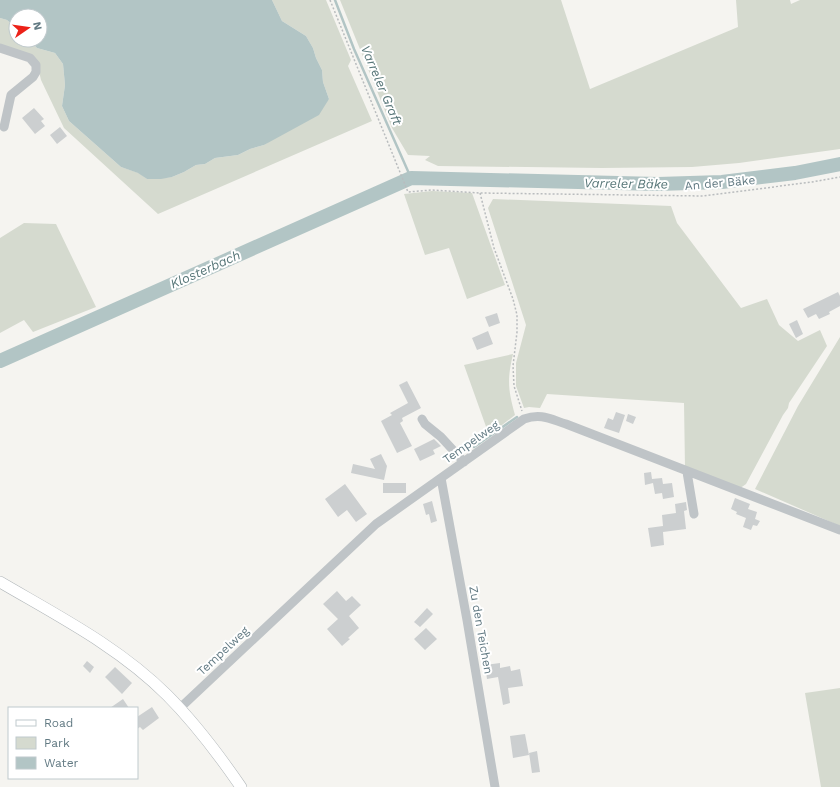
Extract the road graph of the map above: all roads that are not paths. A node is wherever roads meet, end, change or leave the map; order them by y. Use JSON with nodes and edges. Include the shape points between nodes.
{"nodes":[{"id":1,"x":0,"y":48,"type":"edge"},
{"id":2,"x":4,"y":127,"type":"dead end"},
{"id":3,"x":422,"y":419,"type":"dead end"},
{"id":4,"x":464,"y":462,"type":"junction"},
{"id":5,"x":687,"y":472,"type":"junction"},
{"id":6,"x":441,"y":478,"type":"junction"},
{"id":7,"x":694,"y":514,"type":"dead end"},
{"id":8,"x":840,"y":530,"type":"edge"},
{"id":9,"x":0,"y":582,"type":"edge"},
{"id":10,"x":180,"y":708,"type":"junction"},
{"id":11,"x":241,"y":787,"type":"edge"},
{"id":12,"x":495,"y":787,"type":"edge"}],
"edges":[{"from":1,"to":2,"type":"street","via":[[30,58],[36,65],[33,78],[11,95]]},
{"from":3,"to":4,"type":"street"},
{"from":4,"to":5,"type":"street","name":"Tempelweg","via":[[524,419],[539,416],[566,424]]},
{"from":4,"to":6,"type":"street","name":"Tempelweg"},
{"from":5,"to":7,"type":"street"},
{"from":5,"to":8,"type":"street"},
{"from":6,"to":10,"type":"street","name":"Tempelweg","via":[[376,524]]},
{"from":6,"to":12,"type":"street","name":"Zu den Teichen","via":[[468,620]]},
{"from":9,"to":10,"type":"main road","via":[[108,646],[156,684]]},
{"from":10,"to":11,"type":"main road"}]}
